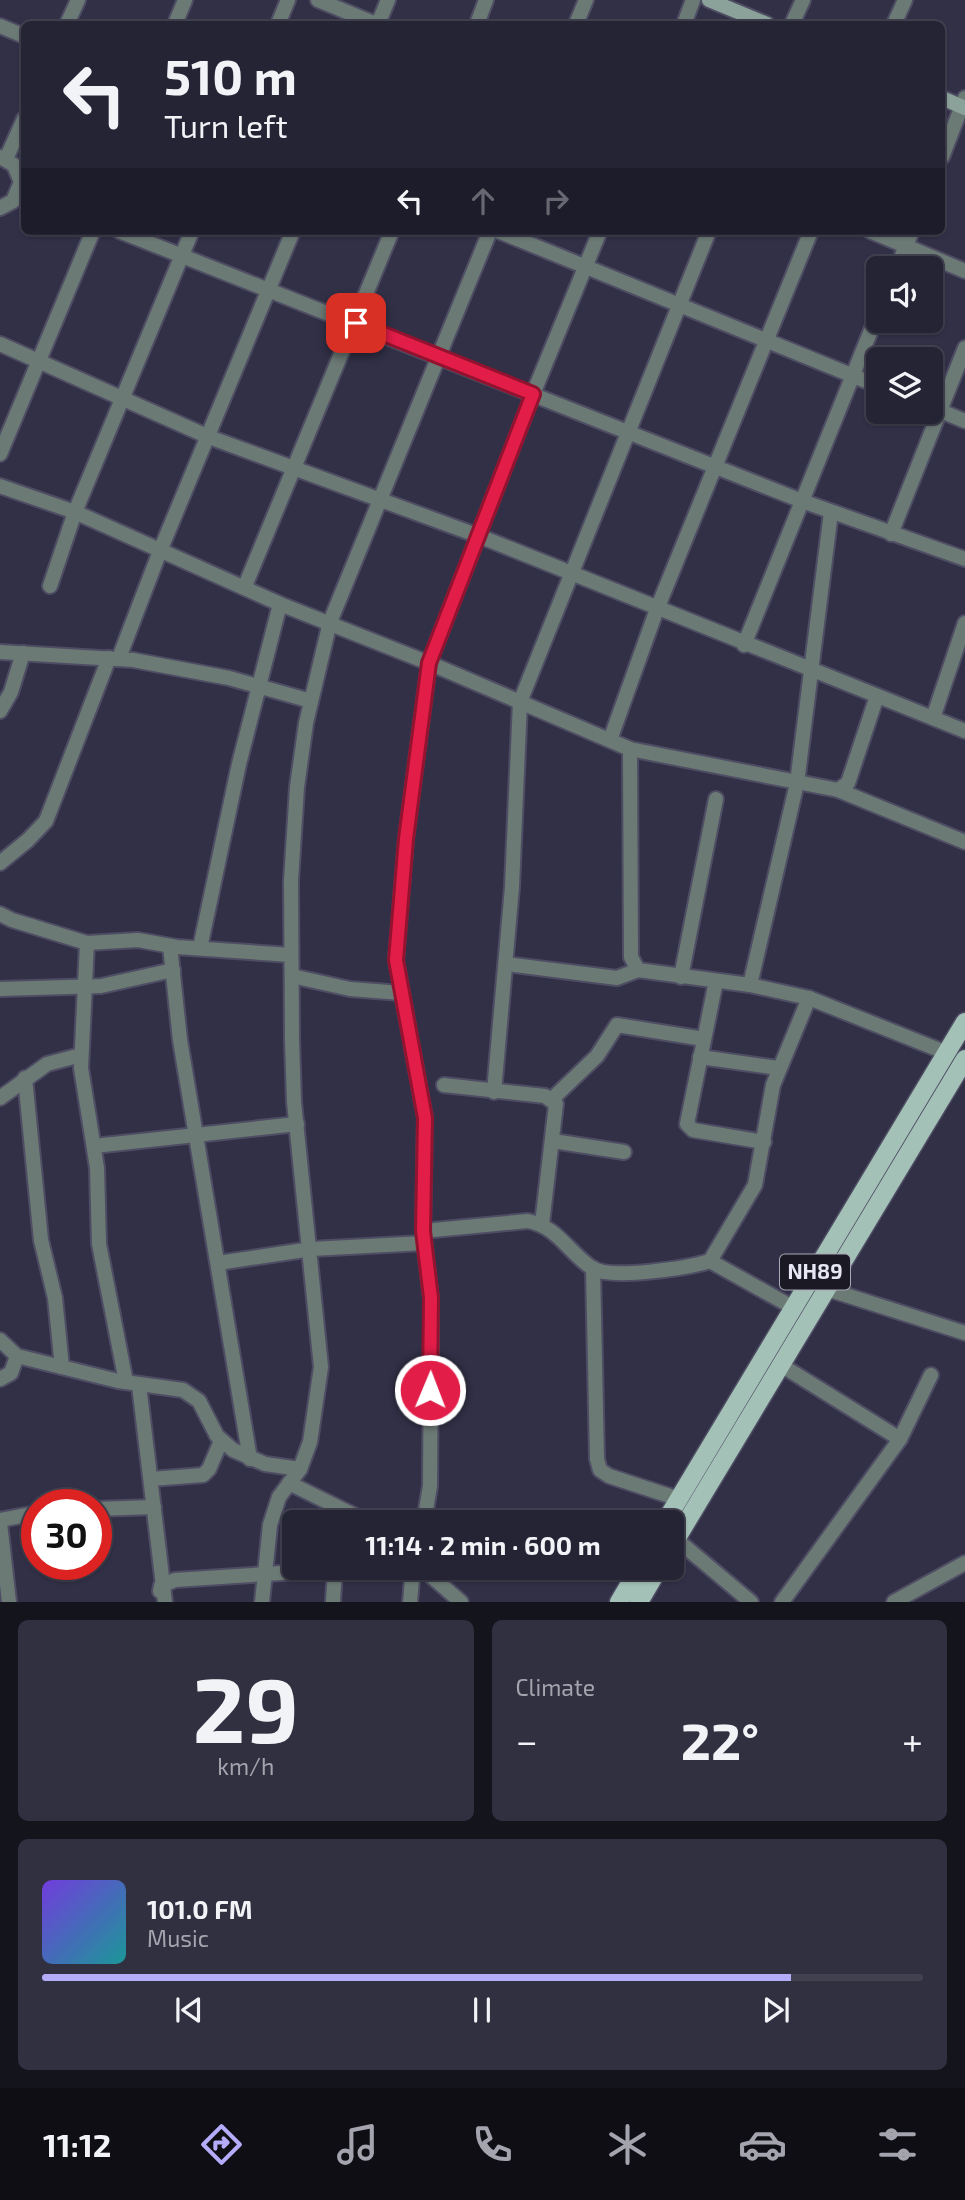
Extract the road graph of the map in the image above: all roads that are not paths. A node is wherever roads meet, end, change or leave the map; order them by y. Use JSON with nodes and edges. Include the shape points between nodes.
{"nodes":[{"id":1,"x":78,"y":0,"type":"edge"},
{"id":2,"x":186,"y":0,"type":"edge"},
{"id":3,"x":288,"y":0,"type":"edge"},
{"id":4,"x":318,"y":0,"type":"edge"},
{"id":5,"x":388,"y":0,"type":"edge"},
{"id":6,"x":486,"y":0,"type":"edge"},
{"id":7,"x":586,"y":0,"type":"edge"},
{"id":8,"x":693,"y":0,"type":"edge"},
{"id":9,"x":709,"y":0,"type":"edge"},
{"id":10,"x":803,"y":0,"type":"edge"},
{"id":11,"x":905,"y":0,"type":"edge"},
{"id":12,"x":68,"y":21,"type":"edge"},
{"id":13,"x":176,"y":21,"type":"edge"},
{"id":14,"x":279,"y":21,"type":"edge"},
{"id":15,"x":370,"y":21,"type":"edge"},
{"id":16,"x":378,"y":21,"type":"edge"},
{"id":17,"x":478,"y":21,"type":"edge"},
{"id":18,"x":577,"y":21,"type":"edge"},
{"id":19,"x":685,"y":21,"type":"edge"},
{"id":20,"x":760,"y":21,"type":"edge"},
{"id":21,"x":793,"y":21,"type":"edge"},
{"id":22,"x":895,"y":21,"type":"edge"},
{"id":23,"x":0,"y":26,"type":"edge"},
{"id":24,"x":21,"y":35,"type":"edge"},
{"id":25,"x":945,"y":99,"type":"edge"},
{"id":26,"x":964,"y":105,"type":"edge"},
{"id":27,"x":21,"y":125,"type":"edge"},
{"id":28,"x":945,"y":150,"type":"edge"},
{"id":29,"x":3,"y":158,"type":"edge"},
{"id":30,"x":21,"y":186,"type":"edge"},
{"id":31,"x":21,"y":194,"type":"edge"},
{"id":32,"x":0,"y":208,"type":"edge"},
{"id":33,"x":91,"y":235,"type":"edge"},
{"id":34,"x":130,"y":235,"type":"edge"},
{"id":35,"x":190,"y":235,"type":"edge"},
{"id":36,"x":291,"y":235,"type":"edge"},
{"id":37,"x":390,"y":235,"type":"edge"},
{"id":38,"x":488,"y":235,"type":"edge"},
{"id":39,"x":507,"y":235,"type":"edge"},
{"id":40,"x":598,"y":235,"type":"edge"},
{"id":41,"x":707,"y":235,"type":"edge"},
{"id":42,"x":809,"y":235,"type":"edge"},
{"id":43,"x":878,"y":235,"type":"edge"},
{"id":44,"x":911,"y":235,"type":"edge"},
{"id":45,"x":906,"y":248,"type":"junction"},
{"id":46,"x":182,"y":256,"type":"junction"},
{"id":47,"x":902,"y":256,"type":"edge"},
{"id":48,"x":585,"y":268,"type":"junction"},
{"id":49,"x":965,"y":271,"type":"edge"},
{"id":50,"x":268,"y":288,"type":"junction"},
{"id":51,"x":679,"y":303,"type":"junction"},
{"id":52,"x":356,"y":323,"type":"junction"},
{"id":53,"x":870,"y":333,"type":"edge"},
{"id":54,"x":769,"y":339,"type":"junction"},
{"id":55,"x":0,"y":344,"type":"edge"},
{"id":56,"x":965,"y":348,"type":"edge"},
{"id":57,"x":439,"y":355,"type":"junction"},
{"id":58,"x":39,"y":362,"type":"junction"},
{"id":59,"x":853,"y":375,"type":"junction"},
{"id":60,"x":866,"y":381,"type":"edge"},
{"id":61,"x":533,"y":394,"type":"junction"},
{"id":62,"x":943,"y":394,"type":"edge"},
{"id":63,"x":122,"y":397,"type":"junction"},
{"id":64,"x":943,"y":412,"type":"edge"},
{"id":65,"x":965,"y":421,"type":"edge"},
{"id":66,"x":931,"y":424,"type":"edge"},
{"id":67,"x":628,"y":433,"type":"junction"},
{"id":68,"x":209,"y":437,"type":"junction"},
{"id":69,"x":0,"y":454,"type":"edge"},
{"id":70,"x":717,"y":467,"type":"junction"},
{"id":71,"x":292,"y":469,"type":"junction"},
{"id":72,"x":0,"y":486,"type":"edge"},
{"id":73,"x":381,"y":499,"type":"junction"},
{"id":74,"x":802,"y":501,"type":"junction"},
{"id":75,"x":75,"y":512,"type":"junction"},
{"id":76,"x":831,"y":512,"type":"junction"},
{"id":77,"x":891,"y":534,"type":"junction"},
{"id":78,"x":479,"y":536,"type":"junction"},
{"id":79,"x":160,"y":551,"type":"junction"},
{"id":80,"x":965,"y":559,"type":"edge"},
{"id":81,"x":570,"y":574,"type":"junction"},
{"id":82,"x":50,"y":586,"type":"dead end"},
{"id":83,"x":245,"y":586,"type":"junction"},
{"id":84,"x":280,"y":604,"type":"junction"},
{"id":85,"x":657,"y":609,"type":"junction"},
{"id":86,"x":330,"y":622,"type":"junction"},
{"id":87,"x":965,"y":623,"type":"edge"},
{"id":88,"x":744,"y":645,"type":"junction"},
{"id":89,"x":0,"y":652,"type":"edge"},
{"id":90,"x":23,"y":653,"type":"junction"},
{"id":91,"x":114,"y":658,"type":"junction"},
{"id":92,"x":429,"y":663,"type":"junction"},
{"id":93,"x":811,"y":667,"type":"junction"},
{"id":94,"x":257,"y":685,"type":"junction"},
{"id":95,"x":877,"y":696,"type":"junction"},
{"id":96,"x":311,"y":701,"type":"junction"},
{"id":97,"x":520,"y":702,"type":"junction"},
{"id":98,"x":0,"y":710,"type":"edge"},
{"id":99,"x":933,"y":718,"type":"junction"},
{"id":100,"x":965,"y":731,"type":"edge"},
{"id":101,"x":610,"y":740,"type":"junction"},
{"id":102,"x":630,"y":749,"type":"junction"},
{"id":103,"x":797,"y":783,"type":"junction"},
{"id":104,"x":838,"y":790,"type":"junction"},
{"id":105,"x":716,"y":799,"type":"dead end"},
{"id":106,"x":965,"y":842,"type":"edge"},
{"id":107,"x":0,"y":863,"type":"edge"},
{"id":108,"x":0,"y":898,"type":"edge"},
{"id":109,"x":6,"y":917,"type":"edge"},
{"id":110,"x":87,"y":943,"type":"junction"},
{"id":111,"x":170,"y":946,"type":"junction"},
{"id":112,"x":200,"y":948,"type":"junction"},
{"id":113,"x":291,"y":955,"type":"junction"},
{"id":114,"x":506,"y":964,"type":"junction"},
{"id":115,"x":173,"y":970,"type":"junction"},
{"id":116,"x":638,"y":970,"type":"junction"},
{"id":117,"x":292,"y":976,"type":"junction"},
{"id":118,"x":681,"y":977,"type":"junction"},
{"id":119,"x":716,"y":981,"type":"junction"},
{"id":120,"x":750,"y":985,"type":"junction"},
{"id":121,"x":86,"y":987,"type":"junction"},
{"id":122,"x":0,"y":989,"type":"edge"},
{"id":123,"x":401,"y":993,"type":"junction"},
{"id":124,"x":809,"y":998,"type":"junction"},
{"id":125,"x":965,"y":1022,"type":"edge"},
{"id":126,"x":704,"y":1039,"type":"junction"},
{"id":127,"x":947,"y":1053,"type":"junction"},
{"id":128,"x":81,"y":1055,"type":"junction"},
{"id":129,"x":700,"y":1057,"type":"junction"},
{"id":130,"x":964,"y":1062,"type":"edge"},
{"id":131,"x":778,"y":1068,"type":"junction"},
{"id":132,"x":25,"y":1078,"type":"junction"},
{"id":133,"x":444,"y":1085,"type":"dead end"},
{"id":134,"x":494,"y":1092,"type":"junction"},
{"id":135,"x":0,"y":1098,"type":"edge"},
{"id":136,"x":551,"y":1100,"type":"junction"},
{"id":137,"x":297,"y":1124,"type":"junction"},
{"id":138,"x":196,"y":1133,"type":"junction"},
{"id":139,"x":553,"y":1141,"type":"junction"},
{"id":140,"x":764,"y":1142,"type":"junction"},
{"id":141,"x":94,"y":1146,"type":"junction"},
{"id":142,"x":624,"y":1152,"type":"dead end"},
{"id":143,"x":542,"y":1224,"type":"junction"},
{"id":144,"x":424,"y":1237,"type":"junction"},
{"id":145,"x":311,"y":1249,"type":"junction"},
{"id":146,"x":710,"y":1261,"type":"junction"},
{"id":147,"x":218,"y":1263,"type":"junction"},
{"id":148,"x":593,"y":1268,"type":"junction"},
{"id":149,"x":827,"y":1289,"type":"junction"},
{"id":150,"x":794,"y":1308,"type":"junction"},
{"id":151,"x":965,"y":1333,"type":"edge"},
{"id":152,"x":0,"y":1340,"type":"edge"},
{"id":153,"x":17,"y":1356,"type":"junction"},
{"id":154,"x":781,"y":1365,"type":"junction"},
{"id":155,"x":62,"y":1367,"type":"junction"},
{"id":156,"x":931,"y":1375,"type":"dead end"},
{"id":157,"x":0,"y":1379,"type":"edge"},
{"id":158,"x":132,"y":1384,"type":"junction"},
{"id":159,"x":900,"y":1439,"type":"junction"},
{"id":160,"x":221,"y":1441,"type":"junction"},
{"id":161,"x":250,"y":1459,"type":"junction"},
{"id":162,"x":300,"y":1469,"type":"junction"},
{"id":163,"x":150,"y":1479,"type":"junction"},
{"id":164,"x":289,"y":1483,"type":"junction"},
{"id":165,"x":679,"y":1499,"type":"junction"},
{"id":166,"x":153,"y":1507,"type":"junction"},
{"id":167,"x":112,"y":1508,"type":"edge"},
{"id":168,"x":344,"y":1510,"type":"edge"},
{"id":169,"x":426,"y":1510,"type":"edge"},
{"id":170,"x":673,"y":1510,"type":"edge"},
{"id":171,"x":21,"y":1516,"type":"edge"},
{"id":172,"x":0,"y":1521,"type":"edge"},
{"id":173,"x":684,"y":1526,"type":"edge"},
{"id":174,"x":684,"y":1551,"type":"edge"},
{"id":175,"x":965,"y":1563,"type":"edge"},
{"id":176,"x":282,"y":1572,"type":"edge"},
{"id":177,"x":264,"y":1573,"type":"junction"},
{"id":178,"x":334,"y":1580,"type":"edge"},
{"id":179,"x":412,"y":1580,"type":"edge"},
{"id":180,"x":436,"y":1580,"type":"edge"},
{"id":181,"x":632,"y":1580,"type":"edge"},
{"id":182,"x":652,"y":1580,"type":"edge"},
{"id":183,"x":162,"y":1586,"type":"junction"},
{"id":184,"x":9,"y":1601,"type":"edge"},
{"id":185,"x":158,"y":1601,"type":"edge"},
{"id":186,"x":165,"y":1601,"type":"edge"},
{"id":187,"x":262,"y":1601,"type":"edge"},
{"id":188,"x":333,"y":1601,"type":"edge"},
{"id":189,"x":410,"y":1601,"type":"edge"},
{"id":190,"x":461,"y":1601,"type":"edge"},
{"id":191,"x":619,"y":1601,"type":"edge"},
{"id":192,"x":639,"y":1601,"type":"edge"},
{"id":193,"x":751,"y":1601,"type":"edge"},
{"id":194,"x":782,"y":1601,"type":"edge"},
{"id":195,"x":894,"y":1601,"type":"edge"}],
"edges":[{"from":1,"to":12,"type":"street"},
{"from":2,"to":13,"type":"street"},
{"from":3,"to":14,"type":"street"},
{"from":4,"to":15,"type":"street"},
{"from":5,"to":16,"type":"street"},
{"from":6,"to":17,"type":"street"},
{"from":7,"to":18,"type":"street"},
{"from":8,"to":19,"type":"street"},
{"from":9,"to":20,"type":"street"},
{"from":10,"to":21,"type":"street"},
{"from":11,"to":22,"type":"street"},
{"from":23,"to":24,"type":"street"},
{"from":25,"to":26,"type":"street"},
{"from":26,"to":28,"type":"street"},
{"from":27,"to":29,"type":"street"},
{"from":29,"to":30,"type":"street","via":[[19,173]]},
{"from":31,"to":32,"type":"street"},
{"from":33,"to":58,"type":"street"},
{"from":34,"to":46,"type":"street"},
{"from":35,"to":46,"type":"street"},
{"from":36,"to":50,"type":"street"},
{"from":37,"to":52,"type":"street"},
{"from":38,"to":57,"type":"street"},
{"from":39,"to":48,"type":"street"},
{"from":40,"to":48,"type":"street"},
{"from":41,"to":51,"type":"street"},
{"from":42,"to":54,"type":"street"},
{"from":43,"to":45,"type":"street"},
{"from":44,"to":45,"type":"street"},
{"from":45,"to":47,"type":"street"},
{"from":45,"to":49,"type":"street"},
{"from":46,"to":50,"type":"street"},
{"from":46,"to":63,"type":"street"},
{"from":48,"to":51,"type":"street"},
{"from":48,"to":61,"type":"street"},
{"from":50,"to":52,"type":"street"},
{"from":50,"to":68,"type":"street"},
{"from":51,"to":54,"type":"street"},
{"from":51,"to":67,"type":"street"},
{"from":52,"to":57,"type":"street"},
{"from":52,"to":71,"type":"street"},
{"from":53,"to":59,"type":"street"},
{"from":54,"to":59,"type":"street"},
{"from":54,"to":70,"type":"street"},
{"from":55,"to":58,"type":"street"},
{"from":56,"to":62,"type":"street"},
{"from":57,"to":61,"type":"street"},
{"from":57,"to":73,"type":"street"},
{"from":58,"to":63,"type":"street"},
{"from":58,"to":69,"type":"street"},
{"from":59,"to":60,"type":"street"},
{"from":59,"to":74,"type":"street"},
{"from":61,"to":67,"type":"street"},
{"from":61,"to":78,"type":"street"},
{"from":63,"to":68,"type":"street"},
{"from":63,"to":75,"type":"street"},
{"from":64,"to":65,"type":"street"},
{"from":66,"to":77,"type":"street"},
{"from":67,"to":70,"type":"street"},
{"from":67,"to":81,"type":"street"},
{"from":68,"to":71,"type":"street"},
{"from":68,"to":79,"type":"street"},
{"from":70,"to":74,"type":"street"},
{"from":70,"to":85,"type":"street"},
{"from":71,"to":73,"type":"street"},
{"from":71,"to":83,"type":"street"},
{"from":72,"to":75,"type":"street"},
{"from":73,"to":78,"type":"street"},
{"from":73,"to":86,"type":"street"},
{"from":74,"to":76,"type":"street"},
{"from":74,"to":88,"type":"street"},
{"from":75,"to":79,"type":"street"},
{"from":75,"to":82,"type":"street"},
{"from":76,"to":77,"type":"street"},
{"from":76,"to":93,"type":"street"},
{"from":77,"to":80,"type":"street"},
{"from":78,"to":81,"type":"street"},
{"from":78,"to":92,"type":"street"},
{"from":79,"to":83,"type":"street"},
{"from":79,"to":91,"type":"street"},
{"from":81,"to":85,"type":"street"},
{"from":81,"to":97,"type":"street"},
{"from":83,"to":84,"type":"street"},
{"from":84,"to":86,"type":"street"},
{"from":84,"to":94,"type":"street"},
{"from":85,"to":88,"type":"street"},
{"from":85,"to":101,"type":"street"},
{"from":86,"to":92,"type":"street"},
{"from":86,"to":96,"type":"street"},
{"from":87,"to":99,"type":"street"},
{"from":88,"to":93,"type":"street"},
{"from":89,"to":90,"type":"street"},
{"from":90,"to":91,"type":"street"},
{"from":90,"to":98,"type":"street"},
{"from":91,"to":94,"type":"street"},
{"from":91,"to":107,"type":"street","via":[[46,821]]},
{"from":92,"to":97,"type":"street"},
{"from":92,"to":123,"type":"street","via":[[396,936]]},
{"from":93,"to":95,"type":"street"},
{"from":93,"to":103,"type":"street"},
{"from":94,"to":96,"type":"street"},
{"from":94,"to":112,"type":"street"},
{"from":95,"to":99,"type":"street"},
{"from":95,"to":104,"type":"street","via":[[848,783]]},
{"from":96,"to":113,"type":"street","via":[[297,787]]},
{"from":97,"to":101,"type":"street"},
{"from":97,"to":114,"type":"street"},
{"from":99,"to":100,"type":"street"},
{"from":101,"to":102,"type":"street"},
{"from":102,"to":103,"type":"street"},
{"from":102,"to":116,"type":"street","via":[[631,957]]},
{"from":103,"to":104,"type":"street"},
{"from":103,"to":120,"type":"street"},
{"from":104,"to":106,"type":"street"},
{"from":105,"to":118,"type":"street"},
{"from":108,"to":109,"type":"street"},
{"from":109,"to":110,"type":"street"},
{"from":110,"to":111,"type":"street","via":[[127,940]]},
{"from":110,"to":121,"type":"street"},
{"from":111,"to":112,"type":"street"},
{"from":111,"to":115,"type":"street"},
{"from":112,"to":113,"type":"street"},
{"from":113,"to":117,"type":"street"},
{"from":114,"to":116,"type":"street","via":[[617,978]]},
{"from":114,"to":134,"type":"street"},
{"from":115,"to":121,"type":"street"},
{"from":115,"to":138,"type":"street"},
{"from":116,"to":118,"type":"street"},
{"from":117,"to":123,"type":"street","via":[[351,989]]},
{"from":117,"to":137,"type":"street"},
{"from":118,"to":119,"type":"street"},
{"from":119,"to":120,"type":"street"},
{"from":119,"to":126,"type":"street"},
{"from":120,"to":124,"type":"street"},
{"from":121,"to":122,"type":"street"},
{"from":121,"to":128,"type":"street"},
{"from":123,"to":144,"type":"street","via":[[425,1118]]},
{"from":124,"to":127,"type":"street"},
{"from":124,"to":131,"type":"street"},
{"from":125,"to":127,"type":"main road","number":"NH89"},
{"from":126,"to":129,"type":"street"},
{"from":126,"to":136,"type":"street","via":[[617,1025],[597,1056]]},
{"from":127,"to":150,"type":"main road","number":"NH89"},
{"from":128,"to":132,"type":"street","via":[[47,1064]]},
{"from":128,"to":141,"type":"street"},
{"from":129,"to":131,"type":"street"},
{"from":129,"to":140,"type":"street","via":[[686,1118],[689,1128]]},
{"from":130,"to":149,"type":"main road","number":"NH89"},
{"from":131,"to":140,"type":"street"},
{"from":132,"to":135,"type":"street"},
{"from":132,"to":155,"type":"street","via":[[41,1240],[55,1298]]},
{"from":133,"to":134,"type":"street"},
{"from":134,"to":136,"type":"street"},
{"from":136,"to":139,"type":"street","via":[[557,1112]]},
{"from":137,"to":138,"type":"street"},
{"from":137,"to":145,"type":"street"},
{"from":138,"to":141,"type":"street"},
{"from":138,"to":147,"type":"street"},
{"from":139,"to":142,"type":"street"},
{"from":139,"to":143,"type":"street"},
{"from":140,"to":146,"type":"street","via":[[755,1185]]},
{"from":141,"to":158,"type":"street","via":[[99,1244]]},
{"from":143,"to":144,"type":"street","via":[[528,1221]]},
{"from":143,"to":148,"type":"street"},
{"from":144,"to":145,"type":"street"},
{"from":144,"to":169,"type":"street","via":[[431,1298]]},
{"from":145,"to":147,"type":"street"},
{"from":145,"to":162,"type":"street","via":[[321,1367],[315,1422]]},
{"from":146,"to":148,"type":"street","via":[[621,1273]]},
{"from":146,"to":150,"type":"street"},
{"from":147,"to":161,"type":"street"},
{"from":148,"to":165,"type":"street","via":[[600,1470]]},
{"from":149,"to":151,"type":"street"},
{"from":149,"to":154,"type":"main road","number":"NH89"},
{"from":150,"to":165,"type":"main road","number":"NH89"},
{"from":152,"to":153,"type":"street"},
{"from":153,"to":155,"type":"street"},
{"from":153,"to":157,"type":"street","via":[[11,1373]]},
{"from":154,"to":159,"type":"street"},
{"from":154,"to":173,"type":"main road","number":"NH89"},
{"from":155,"to":158,"type":"street"},
{"from":156,"to":159,"type":"street"},
{"from":158,"to":160,"type":"street","via":[[172,1388],[193,1396]]},
{"from":158,"to":163,"type":"street"},
{"from":159,"to":194,"type":"street"},
{"from":160,"to":161,"type":"street"},
{"from":160,"to":163,"type":"street","via":[[203,1475]]},
{"from":161,"to":162,"type":"street"},
{"from":162,"to":164,"type":"street"},
{"from":163,"to":166,"type":"street"},
{"from":164,"to":168,"type":"street"},
{"from":164,"to":177,"type":"street","via":[[270,1525]]},
{"from":165,"to":170,"type":"main road","number":"NH89"},
{"from":166,"to":167,"type":"street"},
{"from":166,"to":183,"type":"street"},
{"from":171,"to":172,"type":"street"},
{"from":172,"to":184,"type":"street"},
{"from":174,"to":193,"type":"street"},
{"from":175,"to":195,"type":"street"},
{"from":176,"to":177,"type":"street"},
{"from":177,"to":183,"type":"street","via":[[175,1580]]},
{"from":177,"to":187,"type":"street"},
{"from":178,"to":188,"type":"street"},
{"from":179,"to":189,"type":"street"},
{"from":180,"to":190,"type":"street"},
{"from":181,"to":191,"type":"main road"},
{"from":182,"to":192,"type":"main road"},
{"from":183,"to":185,"type":"street"},
{"from":183,"to":186,"type":"street"}]}
